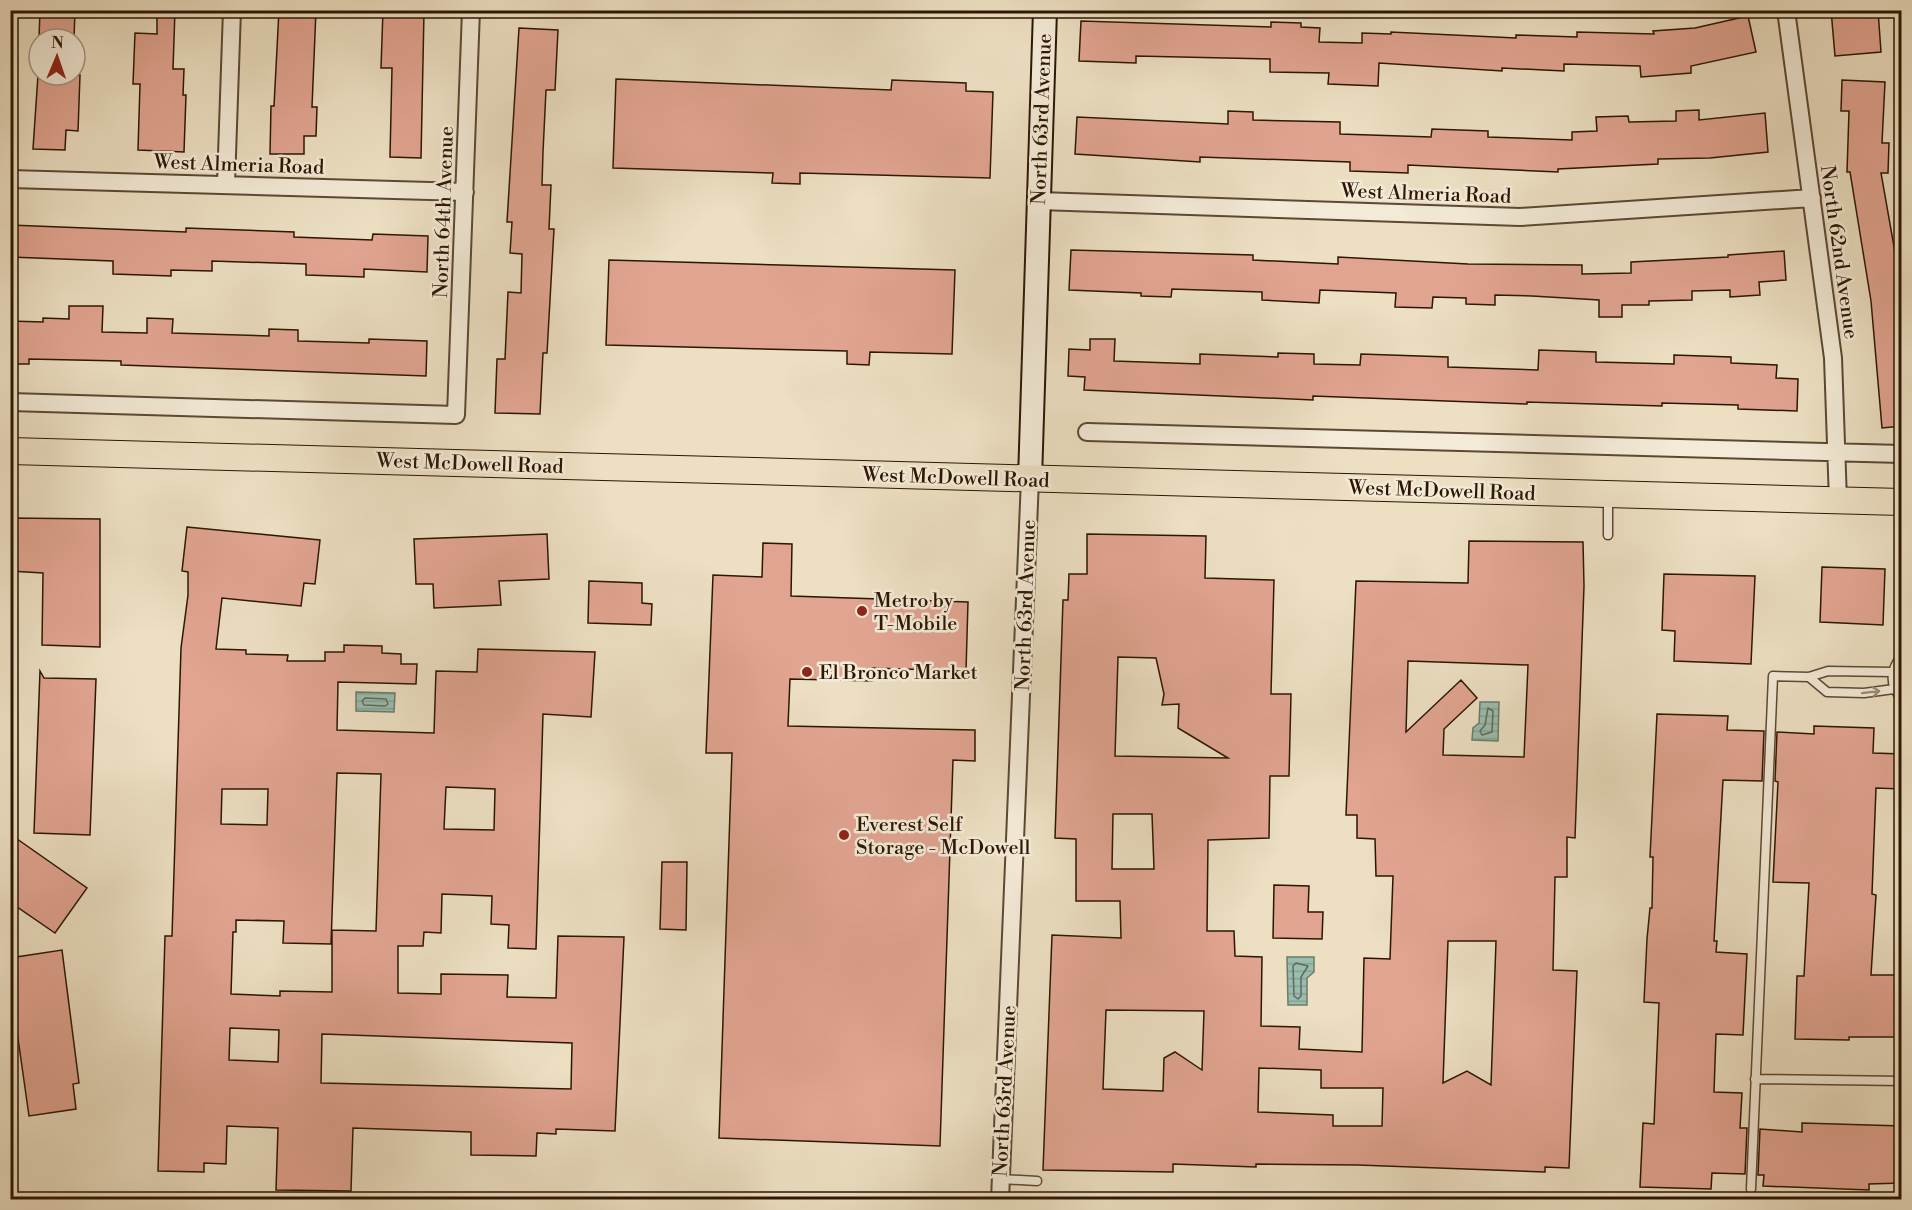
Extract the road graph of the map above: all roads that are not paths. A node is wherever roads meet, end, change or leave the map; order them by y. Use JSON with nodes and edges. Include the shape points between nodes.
{"nodes":[{"id":1,"x":232,"y":10,"type":"edge"},
{"id":2,"x":471,"y":10,"type":"edge"},
{"id":3,"x":1045,"y":10,"type":"edge"},
{"id":4,"x":1786,"y":10,"type":"edge"},
{"id":5,"x":10,"y":179,"type":"edge"},
{"id":6,"x":226,"y":184,"type":"junction"},
{"id":7,"x":465,"y":192,"type":"junction"},
{"id":8,"x":1812,"y":198,"type":"junction"},
{"id":9,"x":1039,"y":201,"type":"junction"},
{"id":10,"x":10,"y":402,"type":"edge"},
{"id":11,"x":1087,"y":432,"type":"dead end"},
{"id":12,"x":10,"y":451,"type":"edge"},
{"id":13,"x":1838,"y":453,"type":"junction"},
{"id":14,"x":1902,"y":454,"type":"edge"},
{"id":15,"x":1030,"y":479,"type":"junction"},
{"id":16,"x":1608,"y":495,"type":"junction"},
{"id":17,"x":1838,"y":501,"type":"junction"},
{"id":18,"x":1902,"y":502,"type":"edge"},
{"id":19,"x":1608,"y":535,"type":"dead end"},
{"id":20,"x":1902,"y":656,"type":"edge"},
{"id":21,"x":1892,"y":672,"type":"junction"},
{"id":22,"x":1809,"y":677,"type":"junction"},
{"id":23,"x":1894,"y":689,"type":"junction"},
{"id":24,"x":1902,"y":699,"type":"edge"},
{"id":25,"x":1755,"y":1079,"type":"junction"},
{"id":26,"x":1902,"y":1081,"type":"edge"},
{"id":27,"x":1000,"y":1179,"type":"junction"},
{"id":28,"x":1037,"y":1181,"type":"dead end"},
{"id":29,"x":1751,"y":1189,"type":"dead end"},
{"id":30,"x":999,"y":1200,"type":"edge"}],
"edges":[{"from":1,"to":6,"type":"street"},
{"from":2,"to":7,"type":"street","name":"North 64th Avenue"},
{"from":3,"to":9,"type":"street","name":"North 63rd Avenue"},
{"from":4,"to":8,"type":"street","name":"North 62nd Avenue"},
{"from":5,"to":6,"type":"street","name":"West Almeria Road"},
{"from":6,"to":7,"type":"street","name":"West Almeria Road"},
{"from":7,"to":10,"type":"street","name":"North 64th Avenue","via":[[456,415]]},
{"from":8,"to":9,"type":"street","name":"West Almeria Road","via":[[1520,217]]},
{"from":8,"to":13,"type":"street","name":"North 62nd Avenue","via":[[1833,358]]},
{"from":9,"to":15,"type":"street","name":"North 63rd Avenue"},
{"from":11,"to":13,"type":"street"},
{"from":12,"to":15,"type":"main road","name":"West McDowell Road"},
{"from":13,"to":14,"type":"street"},
{"from":13,"to":17,"type":"street","name":"North 62nd Avenue"},
{"from":15,"to":16,"type":"main road","name":"West McDowell Road"},
{"from":15,"to":27,"type":"street","name":"North 63rd Avenue"},
{"from":16,"to":17,"type":"main road","name":"West McDowell Road"},
{"from":16,"to":19,"type":"lane"},
{"from":17,"to":18,"type":"main road","name":"West McDowell Road"},
{"from":20,"to":21,"type":"lane"},
{"from":21,"to":22,"type":"lane","via":[[1828,671]]},
{"from":21,"to":23,"type":"lane"},
{"from":22,"to":23,"type":"lane","one_way":true,"via":[[1827,692]]},
{"from":22,"to":25,"type":"lane","via":[[1773,676]]},
{"from":23,"to":24,"type":"lane"},
{"from":25,"to":26,"type":"lane"},
{"from":25,"to":29,"type":"lane"},
{"from":27,"to":28,"type":"lane"},
{"from":27,"to":30,"type":"street","name":"North 63rd Avenue"}]}
